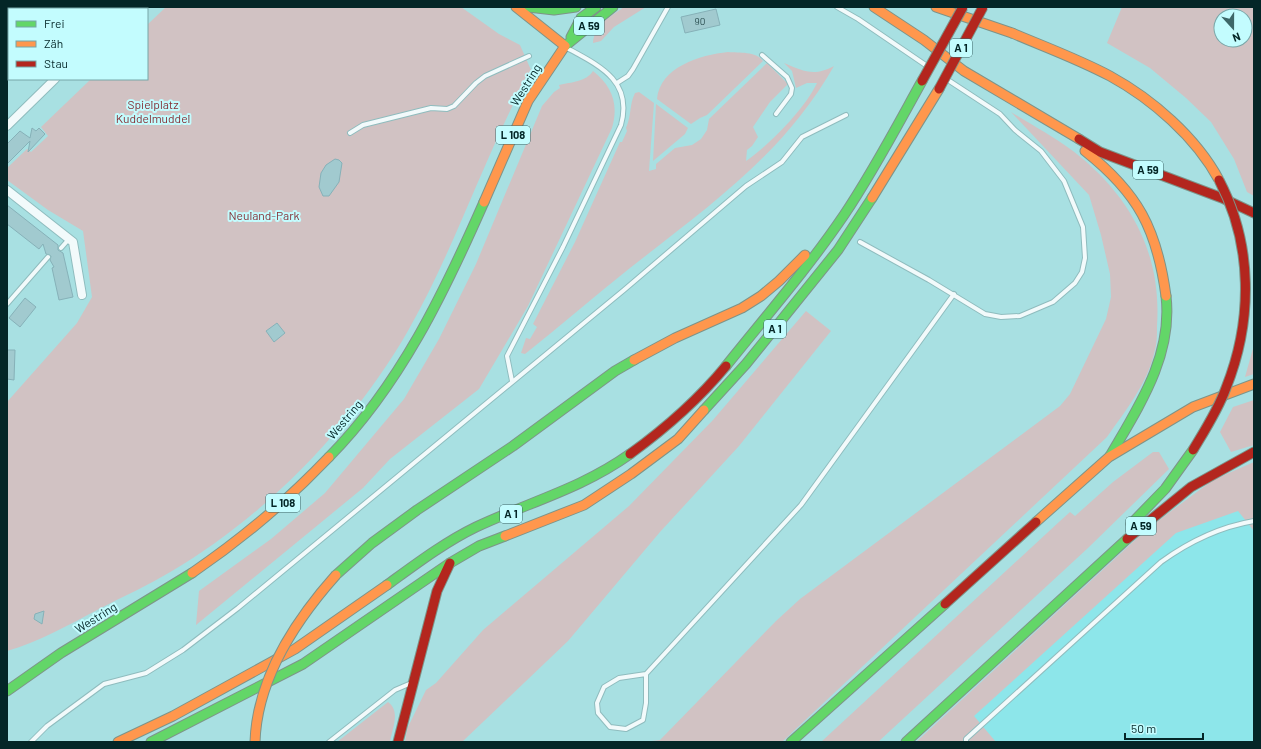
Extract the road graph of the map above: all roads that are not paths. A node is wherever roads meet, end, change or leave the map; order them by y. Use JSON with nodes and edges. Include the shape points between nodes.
{"nodes":[{"id":1,"x":516,"y":7,"type":"edge"},
{"id":2,"x":528,"y":7,"type":"edge"},
{"id":3,"x":576,"y":7,"type":"edge"},
{"id":4,"x":596,"y":7,"type":"edge"},
{"id":5,"x":613,"y":7,"type":"edge"},
{"id":6,"x":668,"y":7,"type":"edge"},
{"id":7,"x":837,"y":7,"type":"edge"},
{"id":8,"x":874,"y":7,"type":"edge"},
{"id":9,"x":886,"y":7,"type":"edge"},
{"id":10,"x":936,"y":7,"type":"edge"},
{"id":11,"x":963,"y":7,"type":"edge"},
{"id":12,"x":983,"y":7,"type":"edge"},
{"id":13,"x":565,"y":46,"type":"junction"},
{"id":14,"x":762,"y":55,"type":"dead end"},
{"id":15,"x":529,"y":56,"type":"dead end"},
{"id":16,"x":934,"y":71,"type":"dead end"},
{"id":17,"x":940,"y":75,"type":"dead end"},
{"id":18,"x":54,"y":80,"type":"edge"},
{"id":19,"x":618,"y":83,"type":"junction"},
{"id":20,"x":776,"y":114,"type":"dead end"},
{"id":21,"x":846,"y":115,"type":"dead end"},
{"id":22,"x":1046,"y":121,"type":"junction"},
{"id":23,"x":7,"y":126,"type":"edge"},
{"id":24,"x":350,"y":133,"type":"dead end"},
{"id":25,"x":7,"y":190,"type":"edge"},
{"id":26,"x":1254,"y":206,"type":"edge"},
{"id":27,"x":1254,"y":213,"type":"edge"},
{"id":28,"x":844,"y":215,"type":"junction"},
{"id":29,"x":69,"y":238,"type":"junction"},
{"id":30,"x":860,"y":242,"type":"dead end"},
{"id":31,"x":61,"y":248,"type":"dead end"},
{"id":32,"x":48,"y":257,"type":"dead end"},
{"id":33,"x":954,"y":294,"type":"junction"},
{"id":34,"x":82,"y":295,"type":"dead end"},
{"id":35,"x":7,"y":304,"type":"edge"},
{"id":36,"x":512,"y":381,"type":"junction"},
{"id":37,"x":1254,"y":384,"type":"edge"},
{"id":38,"x":1254,"y":452,"type":"edge"},
{"id":39,"x":1110,"y":457,"type":"junction"},
{"id":40,"x":1254,"y":521,"type":"edge"},
{"id":41,"x":450,"y":563,"type":"junction"},
{"id":42,"x":1042,"y":617,"type":"junction"},
{"id":43,"x":646,"y":674,"type":"junction"},
{"id":44,"x":413,"y":682,"type":"junction"},
{"id":45,"x":7,"y":691,"type":"edge"},
{"id":46,"x":31,"y":742,"type":"edge"},
{"id":47,"x":118,"y":742,"type":"edge"},
{"id":48,"x":151,"y":742,"type":"edge"},
{"id":49,"x":255,"y":742,"type":"edge"},
{"id":50,"x":329,"y":742,"type":"edge"},
{"id":51,"x":398,"y":742,"type":"edge"},
{"id":52,"x":791,"y":742,"type":"edge"},
{"id":53,"x":906,"y":742,"type":"edge"},
{"id":54,"x":966,"y":742,"type":"edge"}],
"edges":[{"from":1,"to":13,"type":"main road","via":[[529,20]]},
{"from":2,"to":3,"type":"main road","via":[[554,10]]},
{"from":4,"to":13,"type":"main road","via":[[581,18]]},
{"from":5,"to":13,"type":"main road","number":"A 59"},
{"from":6,"to":19,"type":"lane","via":[[633,70]]},
{"from":7,"to":16,"type":"lane"},
{"from":8,"to":22,"type":"main road","number":"A 59","via":[[924,40],[964,71]]},
{"from":9,"to":26,"type":"main road","number":"A 59","via":[[1017,94],[1075,129]]},
{"from":10,"to":42,"type":"main road","bridge":true,"via":[[1012,33],[1121,82],[1156,107],[1189,139],[1215,173],[1237,226],[1243,254],[1246,297],[1244,321],[1236,358],[1212,418],[1165,489]]},
{"from":11,"to":28,"type":"main road","number":"A 1","bridge":true,"via":[[879,160]]},
{"from":12,"to":41,"type":"main road","number":"A 1","bridge":true,"via":[[895,163],[838,250],[746,364],[678,439],[584,505],[478,546]]},
{"from":13,"to":19,"type":"lane","via":[[594,63]]},
{"from":13,"to":45,"type":"main road","name":"Westring","number":"L 108","via":[[520,118],[468,237],[424,327],[382,394],[348,436],[304,484],[236,542],[191,574],[93,633]]},
{"from":14,"to":20,"type":"lane","via":[[787,77],[792,88],[791,94]]},
{"from":15,"to":24,"type":"lane","via":[[486,76],[454,106],[447,109],[431,108],[363,125]]},
{"from":17,"to":33,"type":"lane","via":[[1000,114],[1048,159],[1064,181],[1083,227],[1085,243],[1082,272],[1075,283],[1053,302],[1020,316],[985,314]]},
{"from":18,"to":23,"type":"street"},
{"from":19,"to":36,"type":"lane","via":[[625,105],[621,125],[507,356]]},
{"from":21,"to":36,"type":"lane","via":[[802,137],[782,162],[746,186]]},
{"from":22,"to":27,"type":"main road","number":"A 59","via":[[1100,152],[1222,198]]},
{"from":22,"to":39,"type":"main road","via":[[1114,175],[1144,217],[1161,259],[1167,304],[1163,352],[1144,400]]},
{"from":25,"to":29,"type":"street"},
{"from":28,"to":47,"type":"main road","number":"A 1","via":[[768,316],[693,402],[663,430],[621,460],[576,486],[476,527],[438,548],[295,648],[173,716]]},
{"from":28,"to":49,"type":"main road","bridge":true,"via":[[761,296],[615,371],[513,446],[410,514],[336,575],[298,621],[283,645],[260,707]]},
{"from":29,"to":31,"type":"lane"},
{"from":29,"to":34,"type":"street","via":[[73,242]]},
{"from":30,"to":33,"type":"lane"},
{"from":32,"to":35,"type":"lane"},
{"from":33,"to":43,"type":"lane","via":[[801,505]]},
{"from":36,"to":46,"type":"lane","via":[[295,562],[183,650],[146,673],[104,684],[47,726]]},
{"from":37,"to":39,"type":"main road","via":[[1187,411]]},
{"from":38,"to":42,"type":"main road","number":"A 59","via":[[1191,487],[1136,530]]},
{"from":39,"to":52,"type":"main road"},
{"from":40,"to":54,"type":"lane","via":[[1201,536],[1160,562],[966,739]]},
{"from":41,"to":44,"type":"main road","via":[[437,591]]},
{"from":41,"to":48,"type":"main road","number":"A 1","via":[[303,664]]},
{"from":42,"to":53,"type":"main road","number":"A 59"},
{"from":43,"to":43,"type":"lane","via":[[619,678],[604,687],[597,703],[598,713],[610,726],[626,729],[643,720]]},
{"from":44,"to":50,"type":"lane","via":[[395,690]]},
{"from":44,"to":51,"type":"main road"}]}
